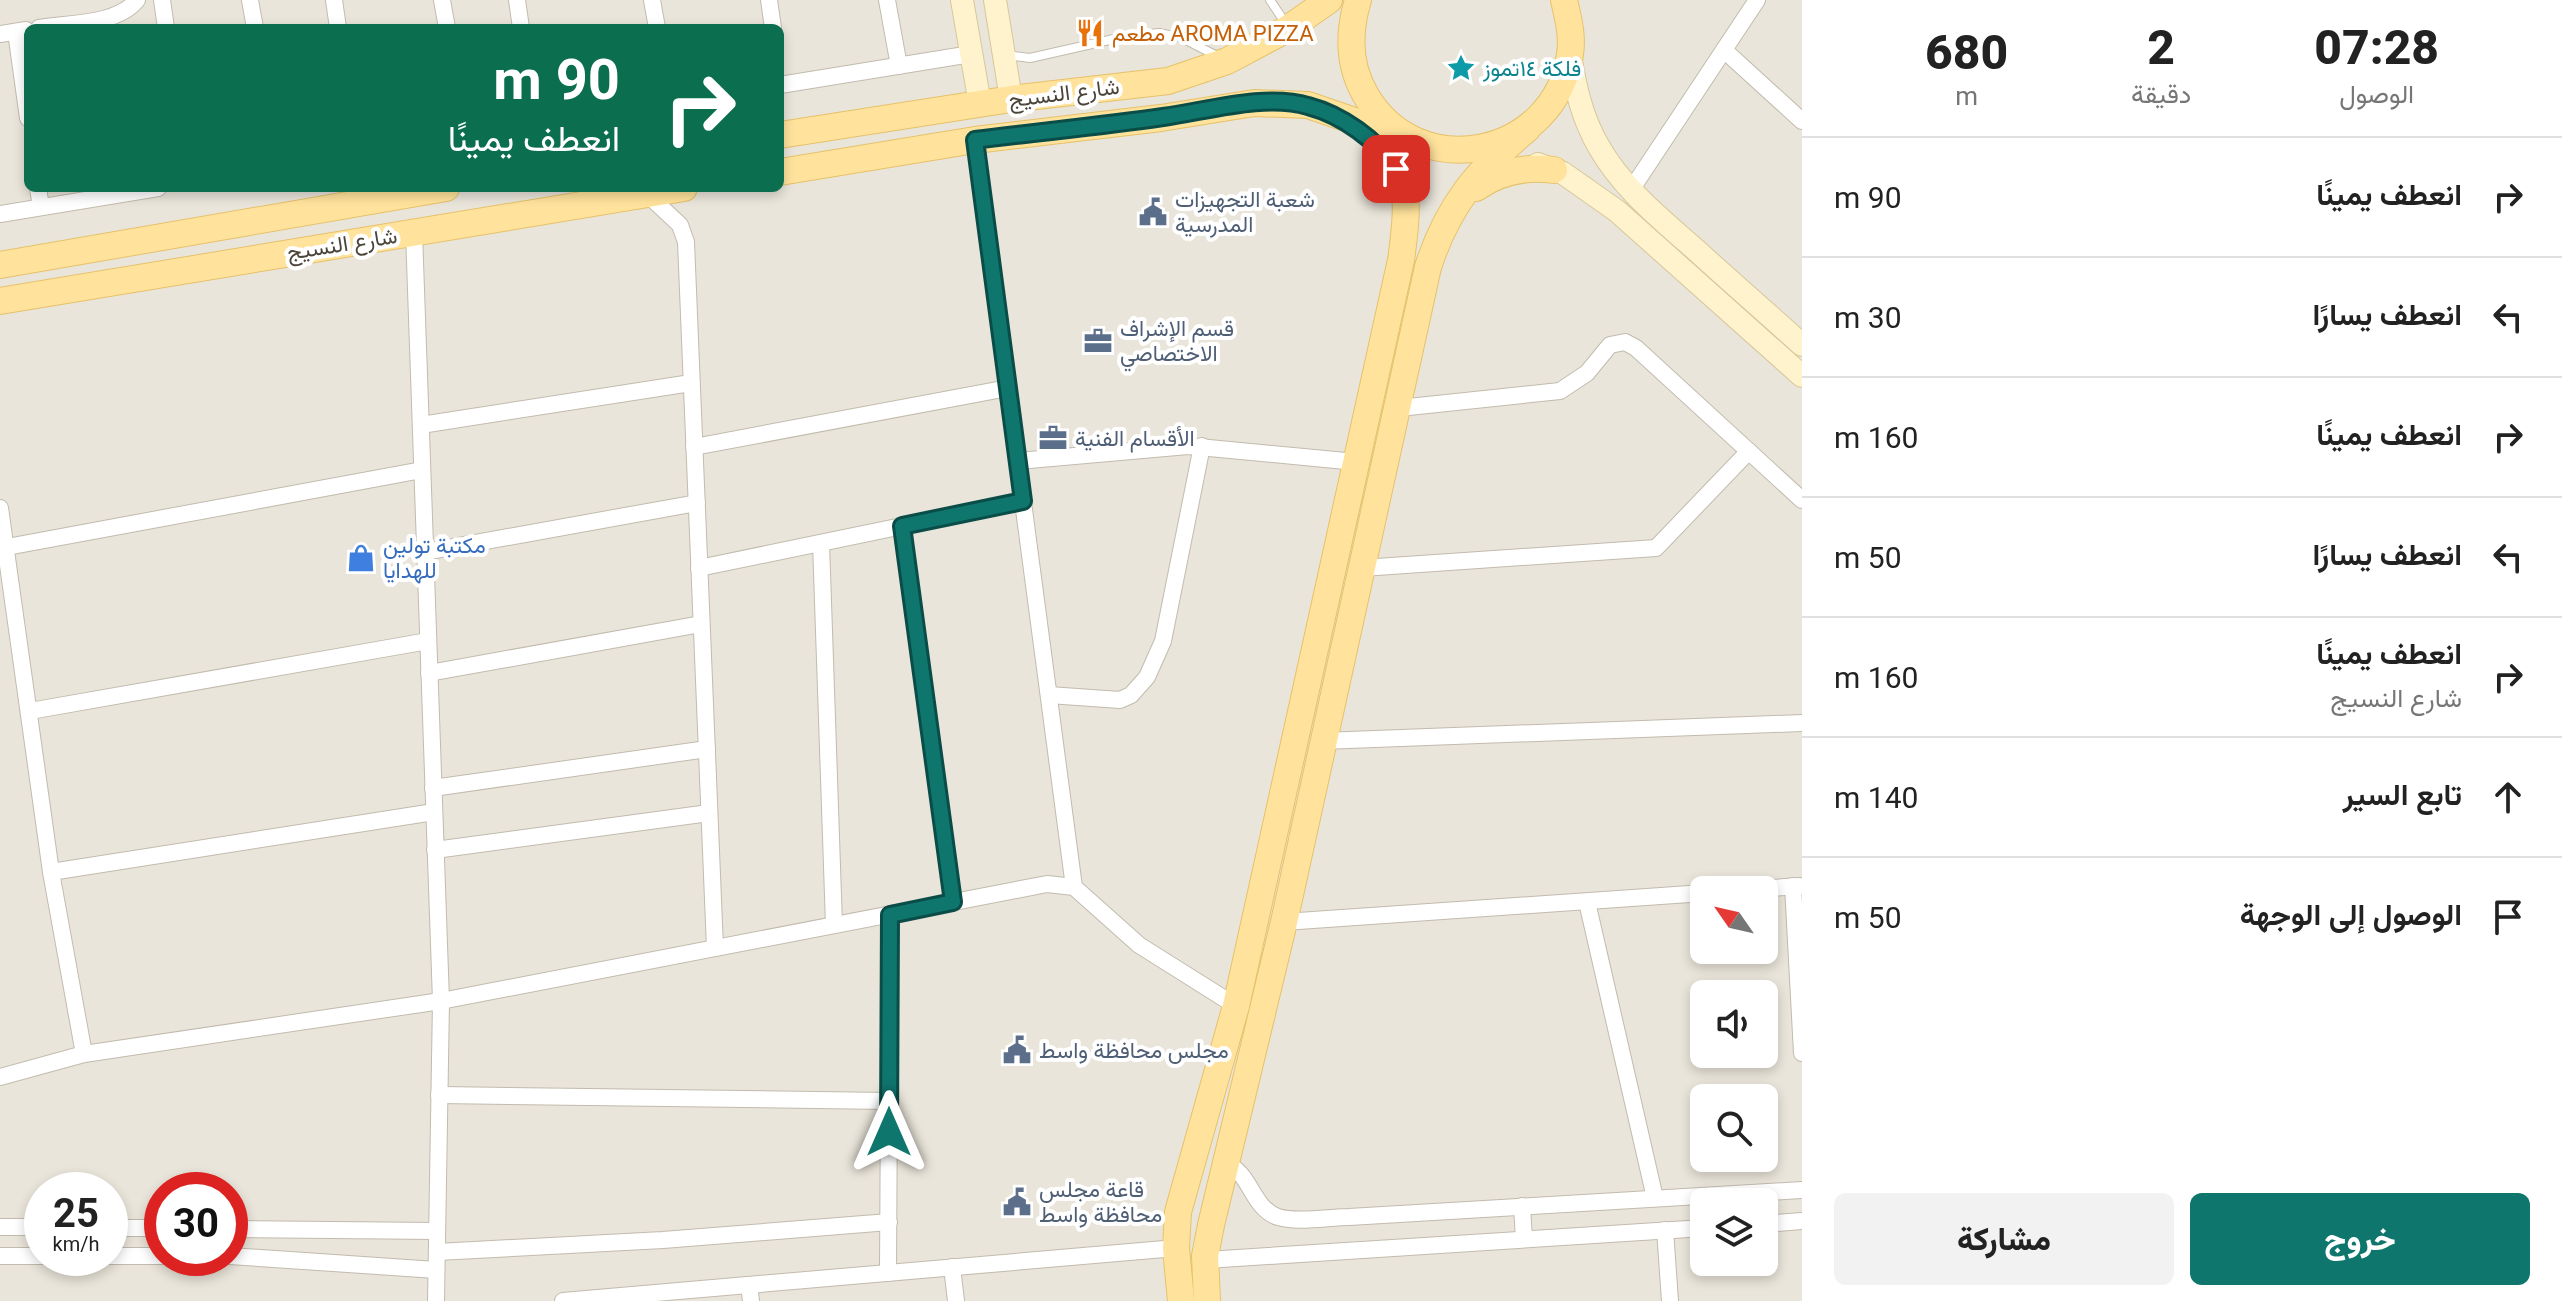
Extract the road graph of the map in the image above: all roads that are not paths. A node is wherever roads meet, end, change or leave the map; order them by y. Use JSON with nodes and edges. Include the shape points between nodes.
{"nodes":[{"id":1,"x":137,"y":0,"type":"edge"},
{"id":2,"x":162,"y":0,"type":"edge"},
{"id":3,"x":250,"y":0,"type":"edge"},
{"id":4,"x":334,"y":0,"type":"edge"},
{"id":5,"x":442,"y":0,"type":"edge"},
{"id":6,"x":517,"y":0,"type":"edge"},
{"id":7,"x":652,"y":0,"type":"edge"},
{"id":8,"x":769,"y":0,"type":"edge"},
{"id":9,"x":887,"y":0,"type":"edge"},
{"id":10,"x":962,"y":0,"type":"edge"},
{"id":11,"x":995,"y":0,"type":"edge"},
{"id":12,"x":1270,"y":0,"type":"edge"},
{"id":13,"x":1319,"y":0,"type":"edge"},
{"id":14,"x":1329,"y":0,"type":"edge"},
{"id":15,"x":1358,"y":0,"type":"edge"},
{"id":16,"x":1564,"y":0,"type":"edge"},
{"id":17,"x":1757,"y":0,"type":"edge"},
{"id":18,"x":86,"y":24,"type":"edge"},
{"id":19,"x":165,"y":24,"type":"edge"},
{"id":20,"x":254,"y":24,"type":"edge"},
{"id":21,"x":337,"y":24,"type":"edge"},
{"id":22,"x":446,"y":24,"type":"edge"},
{"id":23,"x":520,"y":24,"type":"edge"},
{"id":24,"x":656,"y":24,"type":"edge"},
{"id":25,"x":772,"y":24,"type":"edge"},
{"id":26,"x":1291,"y":26,"type":"junction"},
{"id":27,"x":15,"y":32,"type":"edge"},
{"id":28,"x":1724,"y":50,"type":"junction"},
{"id":29,"x":1570,"y":53,"type":"junction"},
{"id":30,"x":971,"y":54,"type":"junction"},
{"id":31,"x":1004,"y":55,"type":"junction"},
{"id":32,"x":1227,"y":61,"type":"junction"},
{"id":33,"x":899,"y":66,"type":"junction"},
{"id":34,"x":784,"y":81,"type":"edge"},
{"id":35,"x":24,"y":92,"type":"edge"},
{"id":36,"x":1011,"y":99,"type":"junction"},
{"id":37,"x":980,"y":104,"type":"junction"},
{"id":38,"x":1308,"y":105,"type":"junction"},
{"id":39,"x":1373,"y":108,"type":"junction"},
{"id":40,"x":1802,"y":121,"type":"edge"},
{"id":41,"x":1527,"y":129,"type":"junction"},
{"id":42,"x":1386,"y":132,"type":"junction"},
{"id":43,"x":784,"y":134,"type":"edge"},
{"id":44,"x":975,"y":140,"type":"junction"},
{"id":45,"x":1427,"y":146,"type":"junction"},
{"id":46,"x":1458,"y":151,"type":"junction"},
{"id":47,"x":1496,"y":156,"type":"junction"},
{"id":48,"x":1554,"y":170,"type":"junction"},
{"id":49,"x":784,"y":171,"type":"edge"},
{"id":50,"x":1631,"y":190,"type":"junction"},
{"id":51,"x":39,"y":192,"type":"edge"},
{"id":52,"x":110,"y":192,"type":"edge"},
{"id":53,"x":423,"y":192,"type":"edge"},
{"id":54,"x":659,"y":192,"type":"edge"},
{"id":55,"x":647,"y":194,"type":"junction"},
{"id":56,"x":1407,"y":196,"type":"junction"},
{"id":57,"x":41,"y":207,"type":"junction"},
{"id":58,"x":0,"y":214,"type":"edge"},
{"id":59,"x":1446,"y":219,"type":"junction"},
{"id":60,"x":414,"y":233,"type":"junction"},
{"id":61,"x":0,"y":265,"type":"edge"},
{"id":62,"x":0,"y":301,"type":"edge"},
{"id":63,"x":1802,"y":345,"type":"edge"},
{"id":64,"x":1802,"y":376,"type":"edge"},
{"id":65,"x":691,"y":383,"type":"junction"},
{"id":66,"x":1008,"y":388,"type":"junction"},
{"id":67,"x":1399,"y":408,"type":"junction"},
{"id":68,"x":421,"y":425,"type":"junction"},
{"id":69,"x":1202,"y":446,"type":"junction"},
{"id":70,"x":694,"y":447,"type":"junction"},
{"id":71,"x":1749,"y":451,"type":"junction"},
{"id":72,"x":1018,"y":461,"type":"junction"},
{"id":73,"x":1356,"y":462,"type":"junction"},
{"id":74,"x":422,"y":470,"type":"junction"},
{"id":75,"x":1802,"y":500,"type":"edge"},
{"id":76,"x":1023,"y":501,"type":"junction"},
{"id":77,"x":697,"y":503,"type":"junction"},
{"id":78,"x":0,"y":508,"type":"edge"},
{"id":79,"x":902,"y":526,"type":"junction"},
{"id":80,"x":821,"y":543,"type":"junction"},
{"id":81,"x":7,"y":547,"type":"junction"},
{"id":82,"x":425,"y":552,"type":"junction"},
{"id":83,"x":699,"y":568,"type":"junction"},
{"id":84,"x":1362,"y":568,"type":"junction"},
{"id":85,"x":701,"y":624,"type":"junction"},
{"id":86,"x":428,"y":641,"type":"junction"},
{"id":87,"x":1313,"y":657,"type":"junction"},
{"id":88,"x":1341,"y":661,"type":"junction"},
{"id":89,"x":429,"y":673,"type":"junction"},
{"id":90,"x":1049,"y":695,"type":"junction"},
{"id":91,"x":30,"y":711,"type":"junction"},
{"id":92,"x":1802,"y":723,"type":"edge"},
{"id":93,"x":1322,"y":741,"type":"junction"},
{"id":94,"x":707,"y":749,"type":"junction"},
{"id":95,"x":433,"y":788,"type":"junction"},
{"id":96,"x":434,"y":812,"type":"junction"},
{"id":97,"x":709,"y":813,"type":"junction"},
{"id":98,"x":435,"y":850,"type":"junction"},
{"id":99,"x":51,"y":872,"type":"junction"},
{"id":100,"x":1797,"y":886,"type":"edge"},
{"id":101,"x":1074,"y":887,"type":"junction"},
{"id":102,"x":1690,"y":894,"type":"edge"},
{"id":103,"x":953,"y":902,"type":"junction"},
{"id":104,"x":1587,"y":902,"type":"junction"},
{"id":105,"x":890,"y":915,"type":"junction"},
{"id":106,"x":1284,"y":922,"type":"junction"},
{"id":107,"x":834,"y":925,"type":"junction"},
{"id":108,"x":715,"y":948,"type":"junction"},
{"id":109,"x":441,"y":1001,"type":"junction"},
{"id":110,"x":1236,"y":1006,"type":"junction"},
{"id":111,"x":1802,"y":1053,"type":"edge"},
{"id":112,"x":84,"y":1054,"type":"junction"},
{"id":113,"x":0,"y":1077,"type":"edge"},
{"id":114,"x":439,"y":1095,"type":"junction"},
{"id":115,"x":889,"y":1101,"type":"junction"},
{"id":116,"x":1225,"y":1164,"type":"junction"},
{"id":117,"x":1186,"y":1179,"type":"junction"},
{"id":118,"x":1802,"y":1190,"type":"edge"},
{"id":119,"x":1219,"y":1195,"type":"junction"},
{"id":120,"x":1655,"y":1198,"type":"junction"},
{"id":121,"x":1522,"y":1206,"type":"junction"},
{"id":122,"x":1802,"y":1221,"type":"edge"},
{"id":123,"x":889,"y":1222,"type":"junction"},
{"id":124,"x":1778,"y":1223,"type":"edge"},
{"id":125,"x":0,"y":1227,"type":"edge"},
{"id":126,"x":24,"y":1227,"type":"edge"},
{"id":127,"x":248,"y":1229,"type":"edge"},
{"id":128,"x":1690,"y":1229,"type":"edge"},
{"id":129,"x":1665,"y":1230,"type":"junction"},
{"id":130,"x":437,"y":1231,"type":"junction"},
{"id":131,"x":1524,"y":1239,"type":"junction"},
{"id":132,"x":1176,"y":1248,"type":"junction"},
{"id":133,"x":437,"y":1252,"type":"junction"},
{"id":134,"x":0,"y":1256,"type":"edge"},
{"id":135,"x":24,"y":1256,"type":"edge"},
{"id":136,"x":248,"y":1257,"type":"edge"},
{"id":137,"x":1206,"y":1260,"type":"junction"},
{"id":138,"x":952,"y":1267,"type":"junction"},
{"id":139,"x":436,"y":1270,"type":"junction"},
{"id":140,"x":888,"y":1273,"type":"junction"},
{"id":141,"x":750,"y":1293,"type":"edge"},
{"id":142,"x":436,"y":1301,"type":"edge"},
{"id":143,"x":563,"y":1301,"type":"edge"},
{"id":144,"x":956,"y":1301,"type":"edge"},
{"id":145,"x":1181,"y":1301,"type":"edge"},
{"id":146,"x":1207,"y":1301,"type":"edge"},
{"id":147,"x":1670,"y":1301,"type":"edge"}],
"edges":[{"from":1,"to":18,"type":"street","via":[[121,13]]},
{"from":2,"to":19,"type":"street"},
{"from":3,"to":20,"type":"street"},
{"from":4,"to":21,"type":"street"},
{"from":5,"to":22,"type":"street"},
{"from":6,"to":23,"type":"street"},
{"from":7,"to":24,"type":"street"},
{"from":8,"to":25,"type":"street"},
{"from":9,"to":33,"type":"street"},
{"from":10,"to":30,"type":"street"},
{"from":11,"to":31,"type":"street"},
{"from":12,"to":26,"type":"lane"},
{"from":13,"to":26,"type":"main road"},
{"from":14,"to":26,"type":"main road","name":"شارع النسيج"},
{"from":15,"to":39,"type":"main road","via":[[1351,53],[1358,82]]},
{"from":16,"to":29,"type":"main road"},
{"from":17,"to":28,"type":"street"},
{"from":26,"to":32,"type":"main road","name":"شارع النسيج"},
{"from":27,"to":35,"type":"street"},
{"from":28,"to":40,"type":"street"},
{"from":28,"to":50,"type":"street"},
{"from":29,"to":41,"type":"main road","via":[[1563,82]]},
{"from":29,"to":50,"type":"street","via":[[1585,119]]},
{"from":30,"to":33,"type":"street"},
{"from":30,"to":37,"type":"street"},
{"from":31,"to":32,"type":"lane","via":[[1030,58],[1159,33],[1182,38]]},
{"from":31,"to":36,"type":"street"},
{"from":32,"to":36,"type":"main road","name":"شارع النسيج","via":[[1168,81]]},
{"from":33,"to":34,"type":"street"},
{"from":36,"to":37,"type":"main road","name":"شارع النسيج"},
{"from":37,"to":43,"type":"main road","name":"شارع النسيج"},
{"from":38,"to":42,"type":"main road","name":"شارع النسيج"},
{"from":38,"to":44,"type":"main road","name":"شارع النسيج","via":[[1254,103]]},
{"from":38,"to":56,"type":"main road","via":[[1386,153]]},
{"from":39,"to":42,"type":"main road"},
{"from":39,"to":45,"type":"main road","via":[[1397,131]]},
{"from":41,"to":46,"type":"main road","via":[[1483,149]]},
{"from":41,"to":47,"type":"main road"},
{"from":42,"to":45,"type":"main road","name":"شارع النسيج"},
{"from":42,"to":56,"type":"main road"},
{"from":44,"to":49,"type":"main road","name":"شارع النسيج"},
{"from":44,"to":66,"type":"street"},
{"from":45,"to":46,"type":"main road"},
{"from":46,"to":47,"type":"street"},
{"from":47,"to":48,"type":"street"},
{"from":47,"to":59,"type":"main road"},
{"from":48,"to":59,"type":"main road","via":[[1535,167],[1498,175],[1479,185]]},
{"from":48,"to":64,"type":"street","via":[[1617,211]]},
{"from":50,"to":63,"type":"street"},
{"from":51,"to":57,"type":"street"},
{"from":52,"to":57,"type":"street"},
{"from":53,"to":61,"type":"main road","name":"شارع النسيج"},
{"from":54,"to":55,"type":"main road","name":"شارع النسيج"},
{"from":55,"to":60,"type":"main road","name":"شارع النسيج"},
{"from":55,"to":65,"type":"street","via":[[680,225],[686,242]]},
{"from":56,"to":73,"type":"main road","via":[[1401,260]]},
{"from":57,"to":58,"type":"street"},
{"from":59,"to":67,"type":"main road","via":[[1428,267]]},
{"from":60,"to":62,"type":"main road","name":"شارع النسيج"},
{"from":60,"to":68,"type":"street"},
{"from":65,"to":68,"type":"street"},
{"from":65,"to":70,"type":"street"},
{"from":66,"to":70,"type":"street"},
{"from":66,"to":72,"type":"street"},
{"from":67,"to":71,"type":"street","via":[[1560,391],[1587,373],[1610,345],[1625,342]]},
{"from":67,"to":84,"type":"main road"},
{"from":68,"to":74,"type":"street"},
{"from":69,"to":72,"type":"street"},
{"from":69,"to":73,"type":"street"},
{"from":69,"to":90,"type":"street","via":[[1163,641],[1147,677],[1120,700]]},
{"from":70,"to":77,"type":"street"},
{"from":71,"to":75,"type":"street"},
{"from":71,"to":84,"type":"street","via":[[1656,548]]},
{"from":72,"to":76,"type":"street"},
{"from":73,"to":87,"type":"main road"},
{"from":74,"to":81,"type":"street"},
{"from":74,"to":82,"type":"street"},
{"from":76,"to":79,"type":"street"},
{"from":76,"to":90,"type":"street"},
{"from":77,"to":82,"type":"street"},
{"from":77,"to":83,"type":"street"},
{"from":78,"to":81,"type":"street"},
{"from":79,"to":80,"type":"street"},
{"from":79,"to":103,"type":"street"},
{"from":80,"to":83,"type":"street"},
{"from":80,"to":107,"type":"street"},
{"from":81,"to":91,"type":"street"},
{"from":82,"to":86,"type":"street"},
{"from":83,"to":85,"type":"street"},
{"from":84,"to":88,"type":"main road"},
{"from":85,"to":89,"type":"street"},
{"from":85,"to":94,"type":"street"},
{"from":86,"to":89,"type":"street"},
{"from":86,"to":91,"type":"street"},
{"from":87,"to":88,"type":"main road"},
{"from":87,"to":110,"type":"main road"},
{"from":88,"to":93,"type":"main road"},
{"from":89,"to":95,"type":"street"},
{"from":90,"to":101,"type":"street"},
{"from":91,"to":99,"type":"street"},
{"from":92,"to":93,"type":"street"},
{"from":93,"to":106,"type":"main road"},
{"from":94,"to":95,"type":"street"},
{"from":94,"to":97,"type":"street"},
{"from":95,"to":96,"type":"street"},
{"from":96,"to":98,"type":"street"},
{"from":96,"to":99,"type":"street"},
{"from":97,"to":98,"type":"street"},
{"from":97,"to":108,"type":"street"},
{"from":98,"to":109,"type":"street"},
{"from":99,"to":112,"type":"street"},
{"from":100,"to":111,"type":"street"},
{"from":101,"to":103,"type":"street","via":[[1047,884]]},
{"from":101,"to":110,"type":"street","via":[[1139,945]]},
{"from":102,"to":104,"type":"street"},
{"from":103,"to":105,"type":"street"},
{"from":104,"to":106,"type":"street"},
{"from":104,"to":120,"type":"street"},
{"from":105,"to":107,"type":"street"},
{"from":105,"to":115,"type":"street"},
{"from":106,"to":116,"type":"main road"},
{"from":107,"to":108,"type":"street"},
{"from":108,"to":109,"type":"street"},
{"from":109,"to":112,"type":"street"},
{"from":109,"to":114,"type":"street"},
{"from":110,"to":117,"type":"main road"},
{"from":112,"to":113,"type":"street"},
{"from":114,"to":115,"type":"street"},
{"from":114,"to":130,"type":"street"},
{"from":115,"to":123,"type":"street"},
{"from":116,"to":119,"type":"main road"},
{"from":116,"to":121,"type":"street","via":[[1241,1174],[1259,1204],[1285,1218]]},
{"from":117,"to":119,"type":"main road"},
{"from":117,"to":132,"type":"main road"},
{"from":118,"to":120,"type":"street"},
{"from":119,"to":137,"type":"main road"},
{"from":120,"to":121,"type":"street"},
{"from":121,"to":131,"type":"street"},
{"from":122,"to":124,"type":"street"},
{"from":123,"to":133,"type":"street"},
{"from":123,"to":140,"type":"street"},
{"from":125,"to":126,"type":"street"},
{"from":127,"to":130,"type":"street"},
{"from":128,"to":129,"type":"street"},
{"from":129,"to":131,"type":"street"},
{"from":129,"to":147,"type":"street"},
{"from":130,"to":133,"type":"street"},
{"from":131,"to":137,"type":"street"},
{"from":132,"to":138,"type":"street"},
{"from":132,"to":145,"type":"main road"},
{"from":133,"to":139,"type":"street"},
{"from":134,"to":135,"type":"street"},
{"from":136,"to":139,"type":"street"},
{"from":137,"to":146,"type":"main road"},
{"from":138,"to":140,"type":"street"},
{"from":138,"to":144,"type":"street"},
{"from":139,"to":142,"type":"street"},
{"from":140,"to":141,"type":"street"},
{"from":141,"to":143,"type":"street"}]}
